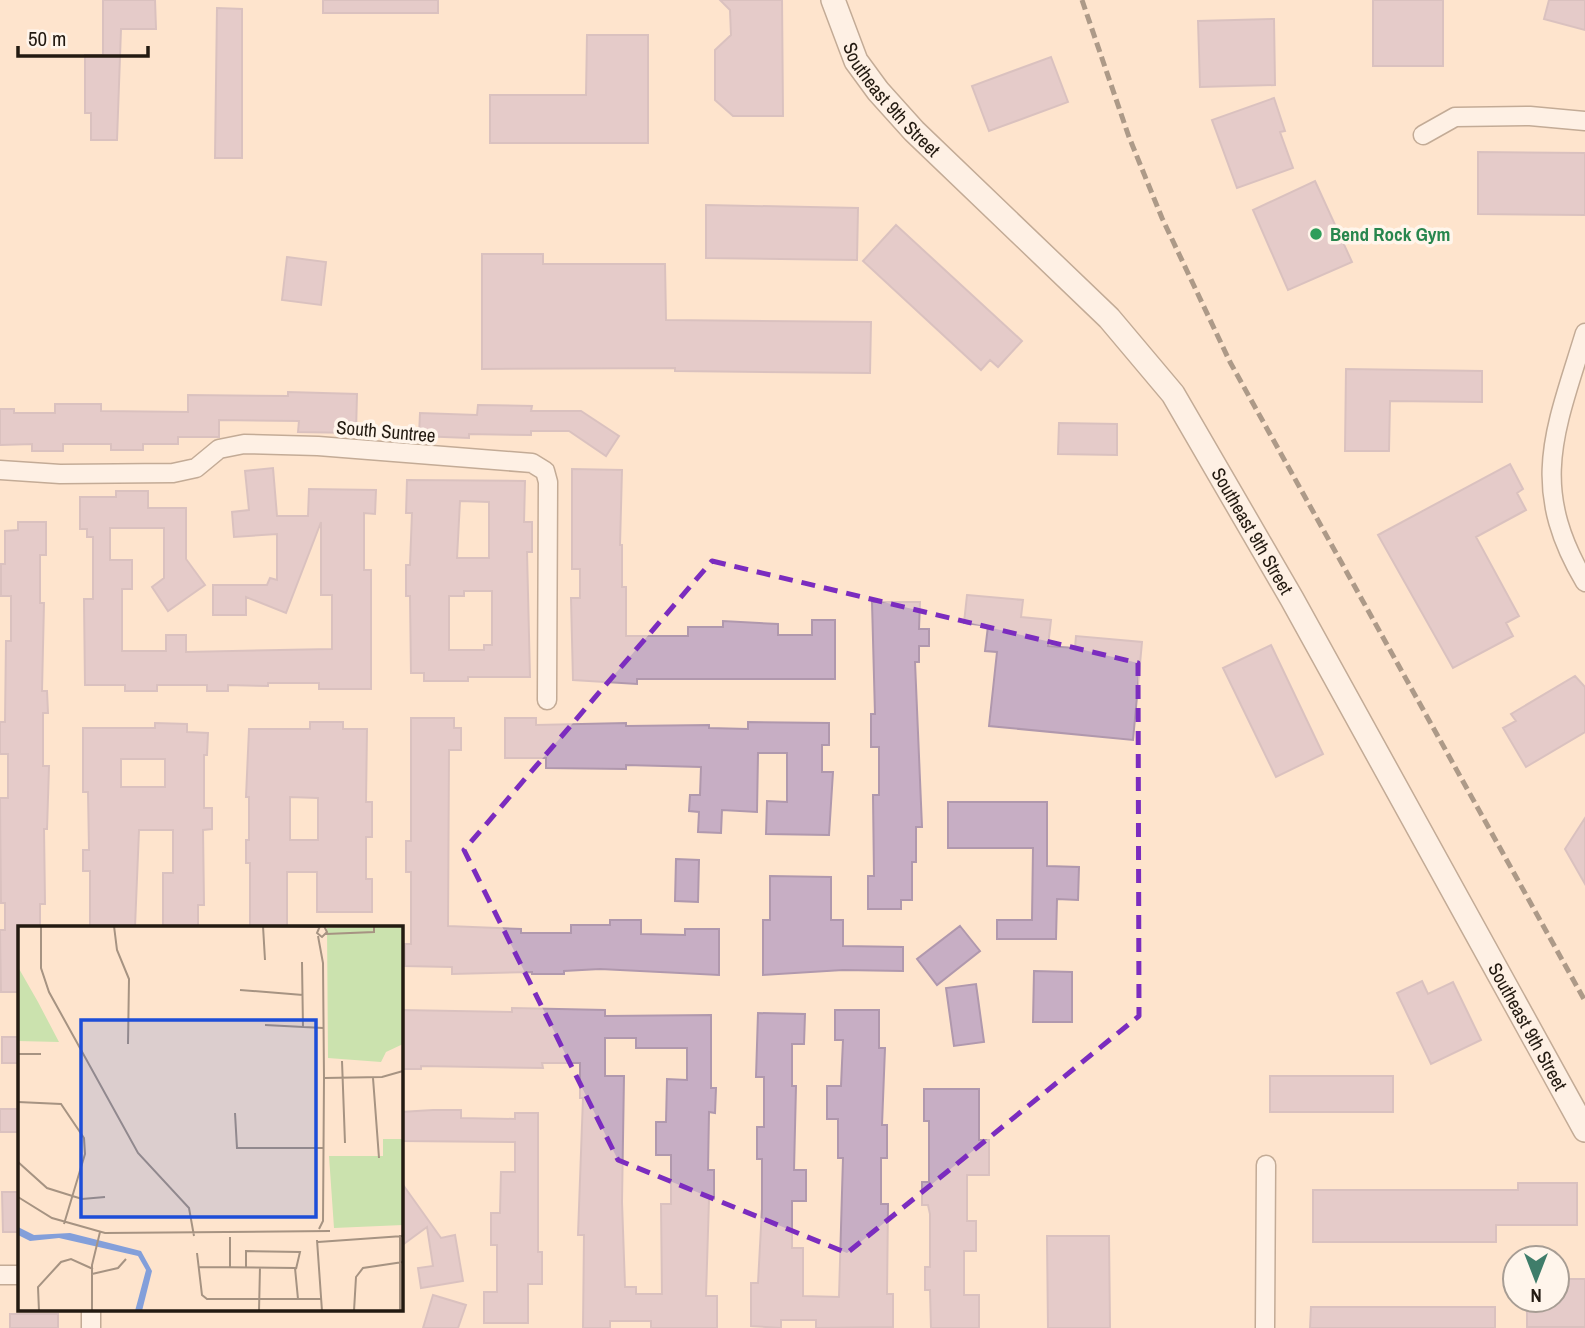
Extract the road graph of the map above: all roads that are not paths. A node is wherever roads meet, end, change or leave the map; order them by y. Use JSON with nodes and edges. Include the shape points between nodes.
{"nodes":[{"id":1,"x":833,"y":0,"type":"edge"},
{"id":2,"x":1585,"y":121,"type":"edge"},
{"id":3,"x":1423,"y":135,"type":"dead end"},
{"id":4,"x":1585,"y":333,"type":"edge"},
{"id":5,"x":0,"y":470,"type":"edge"},
{"id":6,"x":1585,"y":582,"type":"edge"},
{"id":7,"x":547,"y":700,"type":"dead end"},
{"id":8,"x":1585,"y":1130,"type":"edge"},
{"id":9,"x":1266,"y":1165,"type":"dead end"},
{"id":10,"x":0,"y":1275,"type":"edge"},
{"id":11,"x":18,"y":1275,"type":"edge"},
{"id":12,"x":91,"y":1310,"type":"edge"},
{"id":13,"x":91,"y":1328,"type":"edge"},
{"id":14,"x":1265,"y":1328,"type":"edge"}],
"edges":[{"from":1,"to":8,"type":"street","name":"Southeast 9th Street","via":[[856,61],[878,91],[1109,318],[1173,394],[1299,611]]},
{"from":2,"to":3,"type":"street","via":[[1455,117]]},
{"from":4,"to":6,"type":"street","via":[[1556,426],[1550,462],[1560,534]]},
{"from":5,"to":7,"type":"street","name":"South Suntree","via":[[173,473],[196,467],[219,449],[244,444],[532,463],[545,471],[548,482]]},
{"from":9,"to":14,"type":"street"},
{"from":10,"to":11,"type":"street"},
{"from":12,"to":13,"type":"street"}]}
